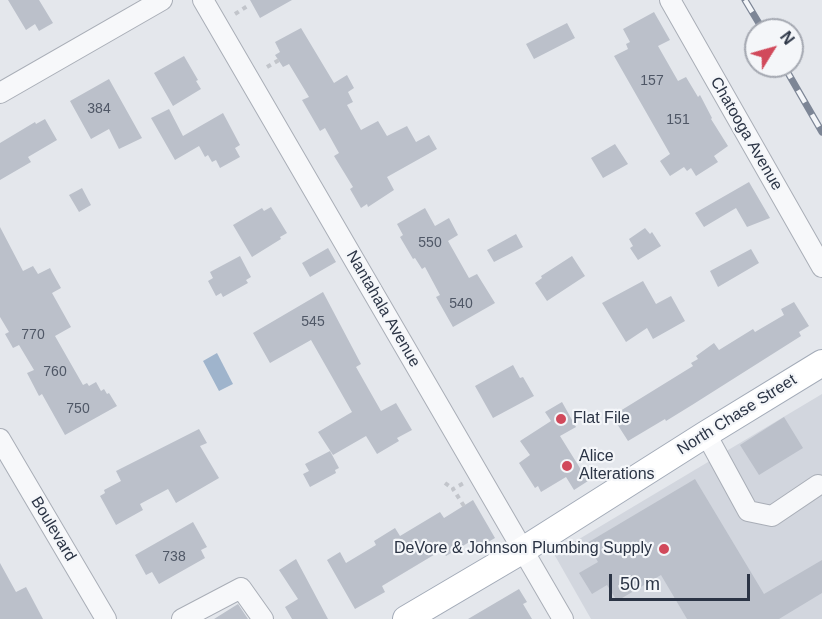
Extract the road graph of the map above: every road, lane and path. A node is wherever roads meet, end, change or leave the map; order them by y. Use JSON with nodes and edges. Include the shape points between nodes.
{"nodes":[{"id":1,"x":162,"y":0,"type":"edge"},
{"id":2,"x":203,"y":0,"type":"edge"},
{"id":3,"x":670,"y":0,"type":"edge"},
{"id":4,"x":249,"y":5,"type":"dead end"},
{"id":5,"x":235,"y":14,"type":"dead end"},
{"id":6,"x":279,"y":60,"type":"dead end"},
{"id":7,"x":267,"y":67,"type":"dead end"},
{"id":8,"x":0,"y":93,"type":"edge"},
{"id":9,"x":822,"y":267,"type":"edge"},
{"id":10,"x":822,"y":363,"type":"edge"},
{"id":11,"x":706,"y":434,"type":"junction"},
{"id":12,"x":0,"y":439,"type":"edge"},
{"id":13,"x":467,"y":481,"type":"dead end"},
{"id":14,"x":445,"y":483,"type":"dead end"},
{"id":15,"x":818,"y":485,"type":"dead end"},
{"id":16,"x":453,"y":489,"type":"junction"},
{"id":17,"x":464,"y":506,"type":"dead end"},
{"id":18,"x":523,"y":550,"type":"junction"},
{"id":19,"x":106,"y":619,"type":"edge"},
{"id":20,"x":182,"y":619,"type":"edge"},
{"id":21,"x":263,"y":619,"type":"edge"},
{"id":22,"x":406,"y":619,"type":"edge"},
{"id":23,"x":563,"y":619,"type":"edge"}],
"edges":[{"from":1,"to":8,"type":"street"},
{"from":2,"to":18,"type":"street","name":"Nantahala Avenue"},
{"from":3,"to":9,"type":"street","name":"Chatooga Avenue"},
{"from":4,"to":5,"type":"path"},
{"from":6,"to":7,"type":"path"},
{"from":10,"to":11,"type":"main road","name":"North Chase Street"},
{"from":11,"to":15,"type":"street","via":[[748,511],[772,516]]},
{"from":11,"to":18,"type":"main road","name":"North Chase Street"},
{"from":12,"to":19,"type":"street","name":"Boulevard"},
{"from":13,"to":16,"type":"path"},
{"from":14,"to":16,"type":"path"},
{"from":16,"to":17,"type":"path"},
{"from":18,"to":22,"type":"main road","name":"North Chase Street"},
{"from":18,"to":23,"type":"street","name":"Nantahala Avenue"},
{"from":20,"to":21,"type":"street","via":[[241,588]]}]}
